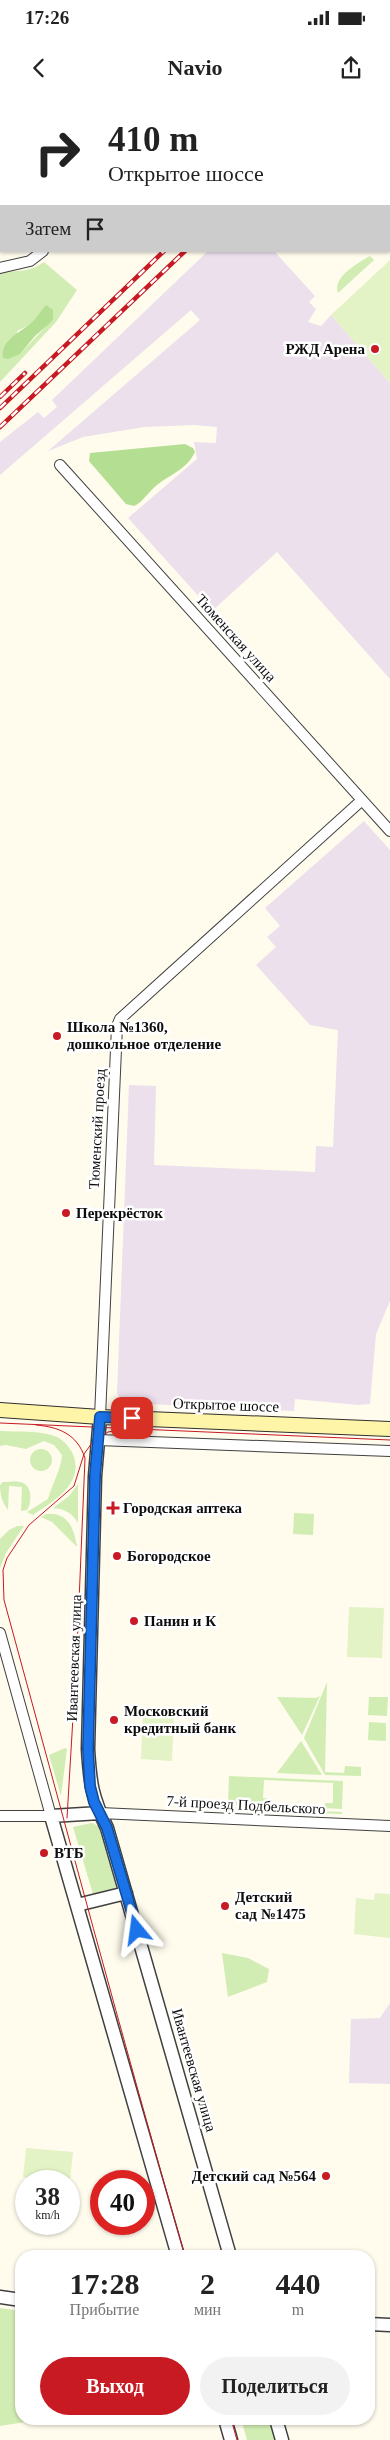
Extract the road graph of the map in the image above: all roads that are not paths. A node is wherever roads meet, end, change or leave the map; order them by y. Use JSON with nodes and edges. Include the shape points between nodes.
{"nodes":[{"id":1,"x":42,"y":252,"type":"edge"},
{"id":2,"x":0,"y":268,"type":"edge"},
{"id":3,"x":60,"y":465,"type":"dead end"},
{"id":4,"x":362,"y":800,"type":"junction"},
{"id":5,"x":390,"y":832,"type":"edge"},
{"id":6,"x":0,"y":1410,"type":"edge"},
{"id":7,"x":100,"y":1417,"type":"junction"},
{"id":8,"x":390,"y":1429,"type":"edge"},
{"id":9,"x":98,"y":1440,"type":"junction"},
{"id":10,"x":390,"y":1451,"type":"edge"},
{"id":11,"x":0,"y":1633,"type":"edge"},
{"id":12,"x":100,"y":1813,"type":"junction"},
{"id":13,"x":0,"y":1816,"type":"edge"},
{"id":14,"x":51,"y":1816,"type":"junction"},
{"id":15,"x":390,"y":1826,"type":"edge"},
{"id":16,"x":126,"y":1893,"type":"junction"},
{"id":17,"x":78,"y":1905,"type":"junction"},
{"id":18,"x":176,"y":2250,"type":"edge"},
{"id":19,"x":228,"y":2250,"type":"edge"},
{"id":20,"x":0,"y":2298,"type":"edge"},
{"id":21,"x":15,"y":2299,"type":"edge"},
{"id":22,"x":375,"y":2324,"type":"edge"},
{"id":23,"x":390,"y":2325,"type":"edge"},
{"id":24,"x":226,"y":2425,"type":"edge"},
{"id":25,"x":278,"y":2425,"type":"edge"},
{"id":26,"x":230,"y":2440,"type":"edge"},
{"id":27,"x":282,"y":2440,"type":"edge"}],
"edges":[{"from":1,"to":2,"type":"street","via":[[20,265]]},
{"from":3,"to":4,"type":"street","name":"Тюменская улица"},
{"from":4,"to":5,"type":"street","name":"Тюменская улица"},
{"from":4,"to":7,"type":"street","name":"Тюменский проезд","via":[[120,1019],[116,1045]]},
{"from":6,"to":7,"type":"main road","name":"Открытое шоссе"},
{"from":7,"to":8,"type":"main road","name":"Открытое шоссе"},
{"from":7,"to":9,"type":"street","name":"Ивантеевская улица"},
{"from":9,"to":10,"type":"street"},
{"from":9,"to":12,"type":"street","name":"Ивантеевская улица","via":[[88,1749],[90,1786]]},
{"from":11,"to":14,"type":"street"},
{"from":12,"to":14,"type":"street"},
{"from":12,"to":15,"type":"street","name":"7-й проезд Подбельского"},
{"from":12,"to":16,"type":"street","name":"Ивантеевская улица"},
{"from":13,"to":14,"type":"street"},
{"from":14,"to":17,"type":"street"},
{"from":16,"to":17,"type":"street"},
{"from":16,"to":19,"type":"street","name":"Ивантеевская улица"},
{"from":17,"to":18,"type":"street"},
{"from":20,"to":21,"type":"street"},
{"from":22,"to":23,"type":"street"},
{"from":24,"to":26,"type":"street"},
{"from":25,"to":27,"type":"street"}]}
